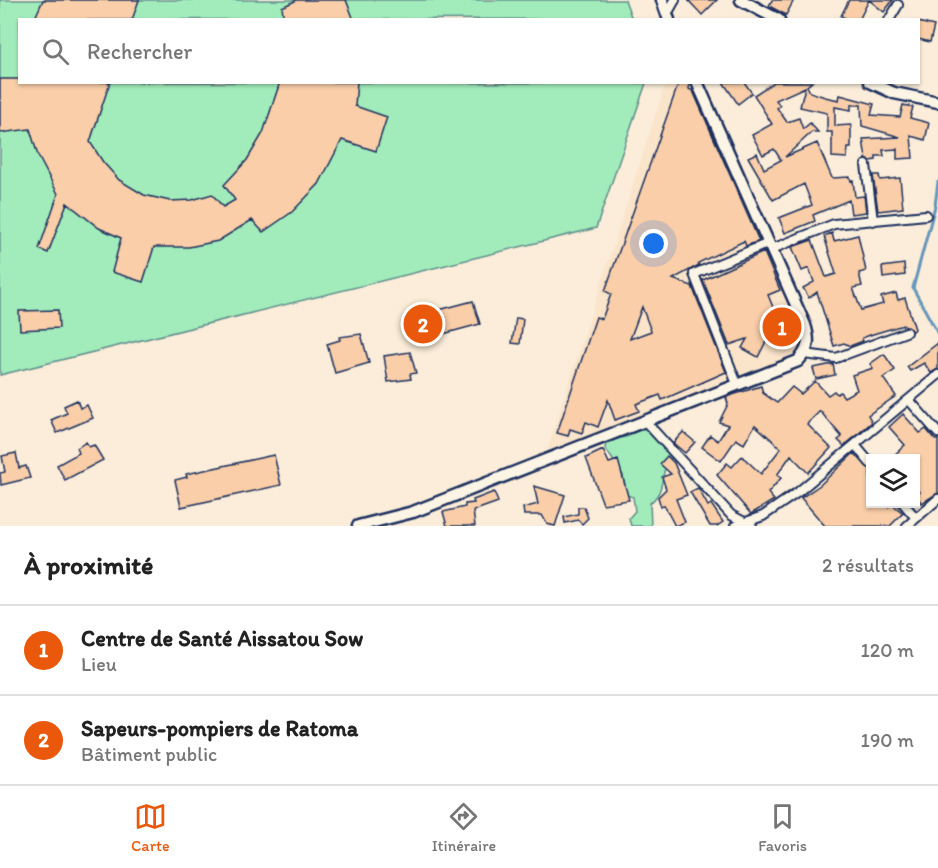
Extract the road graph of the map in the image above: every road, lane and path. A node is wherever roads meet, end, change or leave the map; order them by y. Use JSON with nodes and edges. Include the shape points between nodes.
{"nodes":[{"id":1,"x":662,"y":0,"type":"edge"},
{"id":2,"x":675,"y":0,"type":"edge"},
{"id":3,"x":741,"y":0,"type":"edge"},
{"id":4,"x":898,"y":4,"type":"dead end"},
{"id":5,"x":668,"y":17,"type":"edge"},
{"id":6,"x":775,"y":18,"type":"edge"},
{"id":7,"x":890,"y":18,"type":"edge"},
{"id":8,"x":699,"y":84,"type":"edge"},
{"id":9,"x":874,"y":84,"type":"edge"},
{"id":10,"x":938,"y":102,"type":"edge"},
{"id":11,"x":866,"y":165,"type":"dead end"},
{"id":12,"x":926,"y":215,"type":"dead end"},
{"id":13,"x":873,"y":221,"type":"junction"},
{"id":14,"x":770,"y":246,"type":"junction"},
{"id":15,"x":906,"y":332,"type":"dead end"},
{"id":16,"x":804,"y":354,"type":"junction"},
{"id":17,"x":938,"y":375,"type":"edge"},
{"id":18,"x":737,"y":384,"type":"junction"},
{"id":19,"x":909,"y":400,"type":"junction"},
{"id":20,"x":644,"y":420,"type":"junction"},
{"id":21,"x":938,"y":433,"type":"edge"},
{"id":22,"x":855,"y":445,"type":"junction"},
{"id":23,"x":866,"y":459,"type":"edge"},
{"id":24,"x":938,"y":499,"type":"edge"},
{"id":25,"x":907,"y":508,"type":"edge"},
{"id":26,"x":915,"y":517,"type":"junction"},
{"id":27,"x":376,"y":524,"type":"edge"},
{"id":28,"x":739,"y":524,"type":"edge"},
{"id":29,"x":358,"y":526,"type":"edge"},
{"id":30,"x":752,"y":526,"type":"edge"},
{"id":31,"x":907,"y":526,"type":"edge"}],
"edges":[{"from":1,"to":5,"type":"street"},
{"from":2,"to":5,"type":"street"},
{"from":3,"to":6,"type":"street"},
{"from":4,"to":7,"type":"street"},
{"from":8,"to":14,"type":"street"},
{"from":9,"to":10,"type":"street","via":[[894,93]]},
{"from":11,"to":13,"type":"street"},
{"from":12,"to":13,"type":"street"},
{"from":13,"to":14,"type":"street","via":[[834,224]]},
{"from":14,"to":16,"type":"street","via":[[805,325],[809,338]]},
{"from":14,"to":18,"type":"street","via":[[694,274]]},
{"from":15,"to":16,"type":"street","via":[[836,358]]},
{"from":16,"to":18,"type":"street","via":[[798,361]]},
{"from":17,"to":19,"type":"street"},
{"from":18,"to":20,"type":"street"},
{"from":19,"to":21,"type":"street"},
{"from":19,"to":22,"type":"street"},
{"from":20,"to":27,"type":"street"},
{"from":20,"to":28,"type":"street"},
{"from":22,"to":23,"type":"street"},
{"from":22,"to":28,"type":"street","via":[[763,516]]},
{"from":24,"to":26,"type":"street"},
{"from":25,"to":26,"type":"street"},
{"from":26,"to":31,"type":"street"},
{"from":27,"to":29,"type":"street"},
{"from":28,"to":30,"type":"street"}]}
